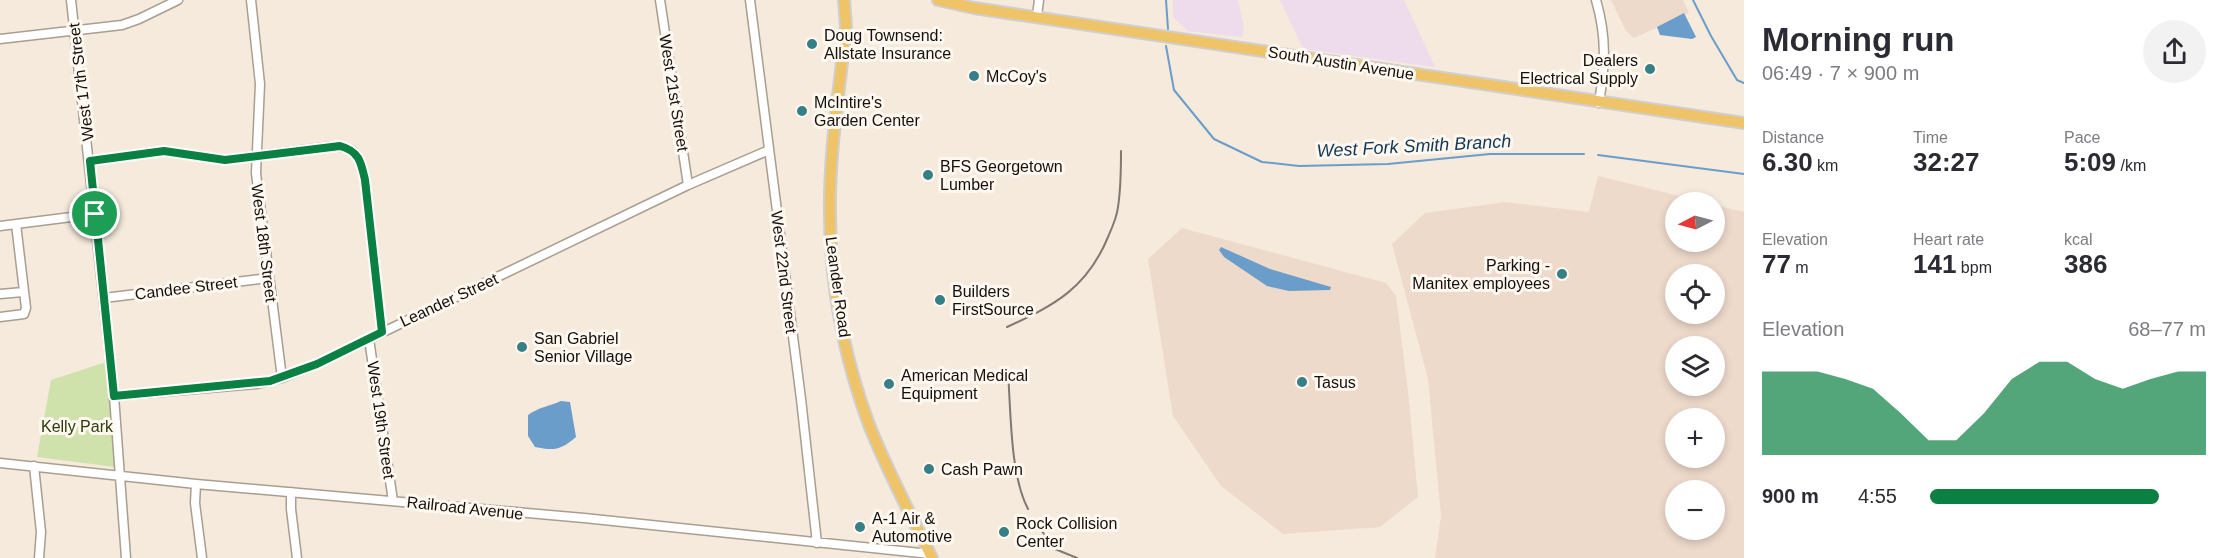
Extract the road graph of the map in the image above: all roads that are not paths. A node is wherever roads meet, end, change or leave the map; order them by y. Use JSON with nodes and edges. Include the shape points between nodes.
{"nodes":[{"id":1,"x":71,"y":0,"type":"edge"},
{"id":2,"x":178,"y":0,"type":"edge"},
{"id":3,"x":251,"y":0,"type":"edge"},
{"id":4,"x":660,"y":0,"type":"edge"},
{"id":5,"x":750,"y":0,"type":"edge"},
{"id":6,"x":844,"y":0,"type":"edge"},
{"id":7,"x":938,"y":0,"type":"edge"},
{"id":8,"x":1039,"y":0,"type":"edge"},
{"id":9,"x":1596,"y":0,"type":"edge"},
{"id":10,"x":975,"y":4,"type":"edge"},
{"id":11,"x":1037,"y":16,"type":"junction"},
{"id":12,"x":75,"y":30,"type":"junction"},
{"id":13,"x":0,"y":39,"type":"edge"},
{"id":14,"x":1599,"y":103,"type":"junction"},
{"id":15,"x":1744,"y":123,"type":"edge"},
{"id":16,"x":769,"y":150,"type":"junction"},
{"id":17,"x":256,"y":157,"type":"junction"},
{"id":18,"x":90,"y":161,"type":"junction"},
{"id":19,"x":688,"y":185,"type":"junction"},
{"id":20,"x":95,"y":214,"type":"junction"},
{"id":21,"x":16,"y":224,"type":"junction"},
{"id":22,"x":0,"y":226,"type":"edge"},
{"id":23,"x":268,"y":278,"type":"junction"},
{"id":24,"x":23,"y":291,"type":"junction"},
{"id":25,"x":0,"y":294,"type":"edge"},
{"id":26,"x":104,"y":298,"type":"junction"},
{"id":27,"x":0,"y":317,"type":"edge"},
{"id":28,"x":382,"y":332,"type":"junction"},
{"id":29,"x":369,"y":339,"type":"junction"},
{"id":30,"x":282,"y":378,"type":"junction"},
{"id":31,"x":114,"y":396,"type":"junction"},
{"id":32,"x":0,"y":463,"type":"edge"},
{"id":33,"x":34,"y":466,"type":"junction"},
{"id":34,"x":120,"y":476,"type":"junction"},
{"id":35,"x":196,"y":484,"type":"junction"},
{"id":36,"x":291,"y":492,"type":"junction"},
{"id":37,"x":393,"y":501,"type":"junction"},
{"id":38,"x":817,"y":543,"type":"junction"},
{"id":39,"x":931,"y":556,"type":"edge"},
{"id":40,"x":39,"y":558,"type":"edge"},
{"id":41,"x":126,"y":558,"type":"edge"},
{"id":42,"x":202,"y":558,"type":"edge"},
{"id":43,"x":297,"y":558,"type":"edge"}],
"edges":[{"from":1,"to":12,"type":"street","name":"West 17th Street"},
{"from":2,"to":12,"type":"street","via":[[122,25]]},
{"from":3,"to":17,"type":"street","name":"West 18th Street","via":[[260,84]]},
{"from":4,"to":19,"type":"street","name":"West 21st Street"},
{"from":5,"to":16,"type":"street","name":"West 22nd Street"},
{"from":6,"to":39,"type":"main road","name":"Leander Road","via":[[846,26],[830,187],[835,285],[843,332],[869,424]]},
{"from":7,"to":10,"type":"main road","name":"South Austin Avenue"},
{"from":8,"to":11,"type":"street"},
{"from":9,"to":14,"type":"street","via":[[1605,40]]},
{"from":10,"to":11,"type":"main road","name":"South Austin Avenue"},
{"from":11,"to":14,"type":"main road","name":"South Austin Avenue"},
{"from":12,"to":13,"type":"street"},
{"from":12,"to":18,"type":"street","name":"West 17th Street"},
{"from":14,"to":15,"type":"main road","name":"South Austin Avenue"},
{"from":16,"to":19,"type":"street","name":"Leander Street"},
{"from":16,"to":38,"type":"street","name":"West 22nd Street"},
{"from":17,"to":18,"type":"street","via":[[215,160],[164,151]]},
{"from":17,"to":23,"type":"street","name":"West 18th Street"},
{"from":17,"to":28,"type":"street","via":[[340,146],[357,154],[365,180]]},
{"from":18,"to":20,"type":"street","name":"West 17th Street"},
{"from":19,"to":28,"type":"street","name":"Leander Street"},
{"from":20,"to":21,"type":"street"},
{"from":20,"to":26,"type":"street","name":"West 17th Street"},
{"from":21,"to":22,"type":"street"},
{"from":21,"to":24,"type":"street"},
{"from":23,"to":26,"type":"street","name":"Candee Street"},
{"from":23,"to":30,"type":"street","name":"West 18th Street"},
{"from":24,"to":25,"type":"street"},
{"from":24,"to":27,"type":"street","via":[[24,314]]},
{"from":26,"to":31,"type":"street","name":"West 17th Street"},
{"from":28,"to":29,"type":"street","name":"Leander Street"},
{"from":29,"to":30,"type":"street","name":"Leander Street"},
{"from":29,"to":37,"type":"street","name":"West 19th Street"},
{"from":30,"to":31,"type":"street","name":"Leander Street","via":[[243,386]]},
{"from":31,"to":34,"type":"street","name":"West 17th Street"},
{"from":32,"to":33,"type":"street","name":"Railroad Avenue"},
{"from":33,"to":34,"type":"street","name":"Railroad Avenue"},
{"from":33,"to":40,"type":"street"},
{"from":34,"to":35,"type":"street","name":"Railroad Avenue"},
{"from":34,"to":41,"type":"street","name":"West 17th Street"},
{"from":35,"to":36,"type":"street","name":"Railroad Avenue"},
{"from":35,"to":42,"type":"street"},
{"from":36,"to":37,"type":"street","name":"Railroad Avenue"},
{"from":36,"to":43,"type":"street"},
{"from":37,"to":38,"type":"street","name":"Railroad Avenue"},
{"from":38,"to":39,"type":"street","name":"Railroad Avenue"}]}
